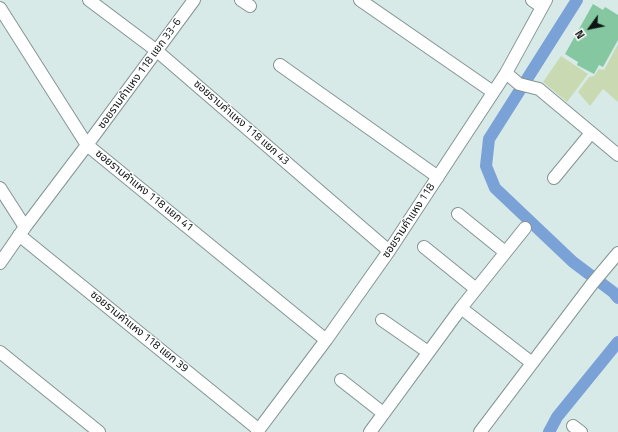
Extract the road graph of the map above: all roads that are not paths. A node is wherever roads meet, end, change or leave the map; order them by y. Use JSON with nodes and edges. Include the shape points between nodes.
{"nodes":[{"id":1,"x":89,"y":0,"type":"edge"},
{"id":2,"x":194,"y":0,"type":"edge"},
{"id":3,"x":360,"y":0,"type":"edge"},
{"id":4,"x":532,"y":0,"type":"edge"},
{"id":5,"x":544,"y":4,"type":"edge"},
{"id":6,"x":0,"y":8,"type":"edge"},
{"id":7,"x":157,"y":51,"type":"junction"},
{"id":8,"x":280,"y":65,"type":"dead end"},
{"id":9,"x":506,"y":73,"type":"junction"},
{"id":10,"x":493,"y":92,"type":"junction"},
{"id":11,"x":591,"y":133,"type":"junction"},
{"id":12,"x":87,"y":145,"type":"junction"},
{"id":13,"x":618,"y":155,"type":"edge"},
{"id":14,"x":438,"y":176,"type":"junction"},
{"id":15,"x":554,"y":178,"type":"dead end"},
{"id":16,"x":0,"y":188,"type":"edge"},
{"id":17,"x":458,"y":214,"type":"dead end"},
{"id":18,"x":525,"y":228,"type":"dead end"},
{"id":19,"x":22,"y":231,"type":"junction"},
{"id":20,"x":424,"y":247,"type":"dead end"},
{"id":21,"x":389,"y":251,"type":"junction"},
{"id":22,"x":505,"y":252,"type":"junction"},
{"id":23,"x":618,"y":253,"type":"edge"},
{"id":24,"x":0,"y":264,"type":"edge"},
{"id":25,"x":476,"y":289,"type":"junction"},
{"id":26,"x":461,"y":308,"type":"junction"},
{"id":27,"x":382,"y":320,"type":"dead end"},
{"id":28,"x":326,"y":340,"type":"junction"},
{"id":29,"x":0,"y":352,"type":"edge"},
{"id":30,"x":428,"y":352,"type":"junction"},
{"id":31,"x":532,"y":363,"type":"junction"},
{"id":32,"x":341,"y":380,"type":"dead end"},
{"id":33,"x":383,"y":413,"type":"junction"},
{"id":34,"x":258,"y":431,"type":"edge"},
{"id":35,"x":99,"y":432,"type":"edge"},
{"id":36,"x":370,"y":432,"type":"edge"},
{"id":37,"x":480,"y":432,"type":"edge"}],
"edges":[{"from":1,"to":7,"type":"street","name":"ซอยรามคำแหง 118 แยก 43"},
{"from":2,"to":7,"type":"street","name":"ซอยรามคำแหง 118 แยก 33-6"},
{"from":3,"to":10,"type":"street"},
{"from":4,"to":5,"type":"street"},
{"from":5,"to":9,"type":"street","name":"ซอยรามคำแหง 118"},
{"from":6,"to":12,"type":"street","name":"ซอยรามคำแหง 118 แยก 41"},
{"from":7,"to":12,"type":"street","name":"ซอยรามคำแหง 118 แยก 33-6"},
{"from":7,"to":21,"type":"street","name":"ซอยรามคำแหง 118 แยก 43"},
{"from":8,"to":14,"type":"street"},
{"from":9,"to":10,"type":"street","name":"ซอยรามคำแหง 118"},
{"from":9,"to":11,"type":"street","via":[[519,84],[539,89]]},
{"from":10,"to":14,"type":"street","name":"ซอยรามคำแหง 118"},
{"from":11,"to":13,"type":"street"},
{"from":11,"to":15,"type":"street"},
{"from":12,"to":19,"type":"street","name":"ซอยรามคำแหง 118 แยก 33-6"},
{"from":12,"to":28,"type":"street","name":"ซอยรามคำแหง 118 แยก 41"},
{"from":14,"to":21,"type":"street","name":"ซอยรามคำแหง 118"},
{"from":16,"to":19,"type":"street","name":"ซอยรามคำแหง 118 แยก 39"},
{"from":17,"to":22,"type":"street"},
{"from":18,"to":22,"type":"street"},
{"from":19,"to":24,"type":"street","name":"ซอยรามคำแหง 118 แยก 33-6"},
{"from":19,"to":34,"type":"street","name":"ซอยรามคำแหง 118 แยก 39"},
{"from":20,"to":25,"type":"street"},
{"from":21,"to":28,"type":"street","name":"ซอยรามคำแหง 118"},
{"from":22,"to":25,"type":"street"},
{"from":23,"to":31,"type":"street"},
{"from":25,"to":26,"type":"street"},
{"from":26,"to":30,"type":"street"},
{"from":26,"to":31,"type":"street"},
{"from":27,"to":30,"type":"street"},
{"from":28,"to":34,"type":"street","name":"ซอยรามคำแหง 118"},
{"from":29,"to":35,"type":"street"},
{"from":30,"to":33,"type":"street"},
{"from":31,"to":37,"type":"street"},
{"from":32,"to":33,"type":"street"},
{"from":33,"to":36,"type":"street"}]}
